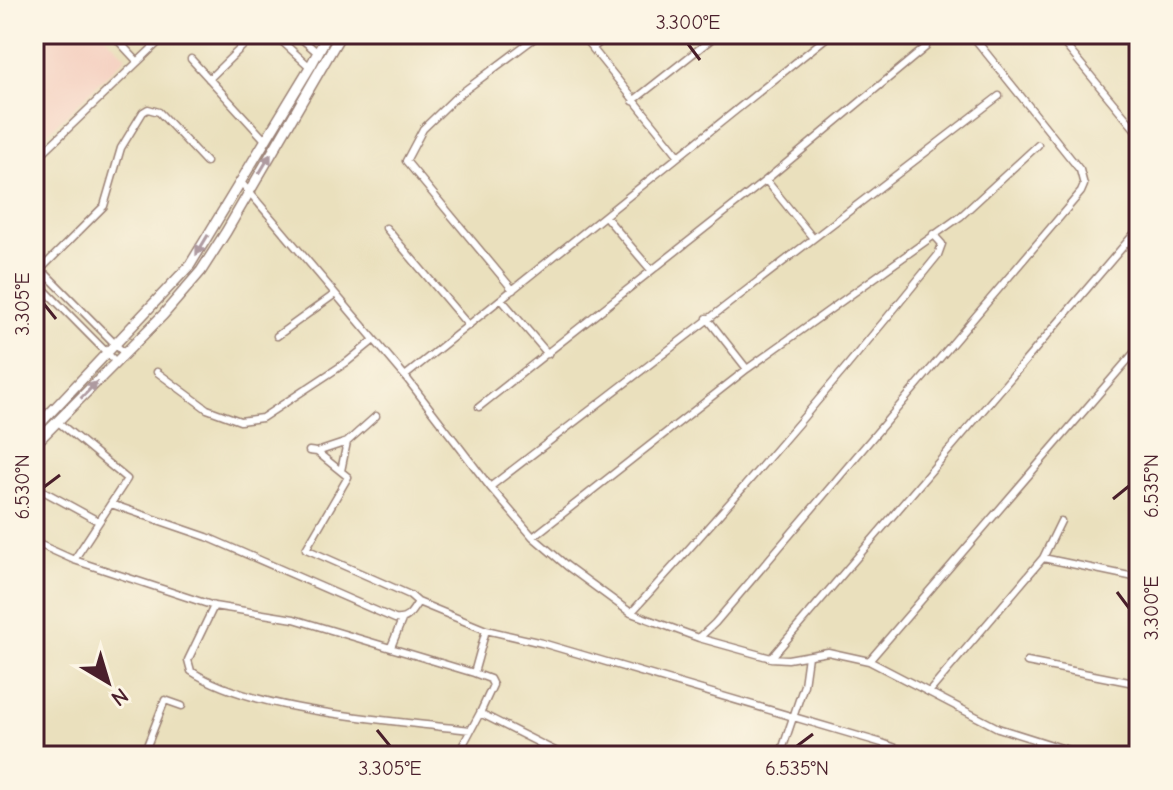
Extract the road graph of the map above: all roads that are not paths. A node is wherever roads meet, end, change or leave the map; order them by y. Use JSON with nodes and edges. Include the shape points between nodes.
{"nodes":[{"id":1,"x":112,"y":34,"type":"edge"},
{"id":2,"x":167,"y":34,"type":"edge"},
{"id":3,"x":255,"y":34,"type":"edge"},
{"id":4,"x":274,"y":34,"type":"edge"},
{"id":5,"x":296,"y":34,"type":"edge"},
{"id":6,"x":328,"y":34,"type":"edge"},
{"id":7,"x":341,"y":34,"type":"edge"},
{"id":8,"x":540,"y":34,"type":"edge"},
{"id":9,"x":581,"y":34,"type":"edge"},
{"id":10,"x":609,"y":34,"type":"edge"},
{"id":11,"x":718,"y":34,"type":"edge"},
{"id":12,"x":831,"y":34,"type":"edge"},
{"id":13,"x":971,"y":34,"type":"edge"},
{"id":14,"x":1056,"y":34,"type":"edge"},
{"id":15,"x":926,"y":47,"type":"dead end"},
{"id":16,"x":593,"y":48,"type":"junction"},
{"id":17,"x":318,"y":53,"type":"junction"},
{"id":18,"x":191,"y":59,"type":"dead end"},
{"id":19,"x":137,"y":61,"type":"junction"},
{"id":20,"x":310,"y":67,"type":"junction"},
{"id":21,"x":209,"y":79,"type":"junction"},
{"id":22,"x":999,"y":96,"type":"dead end"},
{"id":23,"x":633,"y":101,"type":"junction"},
{"id":24,"x":1139,"y":134,"type":"edge"},
{"id":25,"x":265,"y":140,"type":"junction"},
{"id":26,"x":1038,"y":145,"type":"dead end"},
{"id":27,"x":679,"y":156,"type":"junction"},
{"id":28,"x":34,"y":161,"type":"edge"},
{"id":29,"x":206,"y":162,"type":"dead end"},
{"id":30,"x":766,"y":180,"type":"junction"},
{"id":31,"x":240,"y":181,"type":"junction"},
{"id":32,"x":249,"y":190,"type":"junction"},
{"id":33,"x":605,"y":216,"type":"junction"},
{"id":34,"x":386,"y":228,"type":"dead end"},
{"id":35,"x":1137,"y":232,"type":"edge"},
{"id":36,"x":933,"y":234,"type":"junction"},
{"id":37,"x":812,"y":237,"type":"junction"},
{"id":38,"x":34,"y":262,"type":"edge"},
{"id":39,"x":41,"y":269,"type":"junction"},
{"id":40,"x":651,"y":270,"type":"junction"},
{"id":41,"x":34,"y":277,"type":"edge"},
{"id":42,"x":513,"y":290,"type":"junction"},
{"id":43,"x":335,"y":294,"type":"junction"},
{"id":44,"x":501,"y":299,"type":"junction"},
{"id":45,"x":707,"y":318,"type":"junction"},
{"id":46,"x":469,"y":326,"type":"junction"},
{"id":47,"x":277,"y":336,"type":"dead end"},
{"id":48,"x":374,"y":340,"type":"junction"},
{"id":49,"x":116,"y":345,"type":"junction"},
{"id":50,"x":1139,"y":347,"type":"edge"},
{"id":51,"x":124,"y":353,"type":"junction"},
{"id":52,"x":108,"y":354,"type":"junction"},
{"id":53,"x":548,"y":354,"type":"junction"},
{"id":54,"x":116,"y":362,"type":"junction"},
{"id":55,"x":747,"y":369,"type":"junction"},
{"id":56,"x":157,"y":372,"type":"dead end"},
{"id":57,"x":405,"y":376,"type":"junction"},
{"id":58,"x":479,"y":407,"type":"dead end"},
{"id":59,"x":376,"y":416,"type":"dead end"},
{"id":60,"x":58,"y":422,"type":"junction"},
{"id":61,"x":34,"y":430,"type":"edge"},
{"id":62,"x":347,"y":442,"type":"junction"},
{"id":63,"x":34,"y":445,"type":"edge"},
{"id":64,"x":341,"y":471,"type":"junction"},
{"id":65,"x":34,"y":486,"type":"edge"},
{"id":66,"x":490,"y":487,"type":"junction"},
{"id":67,"x":111,"y":504,"type":"junction"},
{"id":68,"x":98,"y":521,"type":"junction"},
{"id":69,"x":1061,"y":521,"type":"dead end"},
{"id":70,"x":533,"y":537,"type":"junction"},
{"id":71,"x":34,"y":542,"type":"edge"},
{"id":72,"x":1043,"y":558,"type":"junction"},
{"id":73,"x":74,"y":560,"type":"junction"},
{"id":74,"x":1139,"y":578,"type":"edge"},
{"id":75,"x":418,"y":602,"type":"junction"},
{"id":76,"x":214,"y":606,"type":"junction"},
{"id":77,"x":631,"y":613,"type":"junction"},
{"id":78,"x":402,"y":620,"type":"junction"},
{"id":79,"x":486,"y":630,"type":"junction"},
{"id":80,"x":699,"y":638,"type":"junction"},
{"id":81,"x":391,"y":647,"type":"junction"},
{"id":82,"x":808,"y":656,"type":"junction"},
{"id":83,"x":771,"y":658,"type":"junction"},
{"id":84,"x":869,"y":661,"type":"junction"},
{"id":85,"x":1027,"y":662,"type":"dead end"},
{"id":86,"x":474,"y":673,"type":"junction"},
{"id":87,"x":1139,"y":684,"type":"edge"},
{"id":88,"x":930,"y":691,"type":"junction"},
{"id":89,"x":182,"y":706,"type":"dead end"},
{"id":90,"x":480,"y":713,"type":"junction"},
{"id":91,"x":795,"y":717,"type":"junction"},
{"id":92,"x":470,"y":730,"type":"junction"},
{"id":93,"x":143,"y":756,"type":"edge"},
{"id":94,"x":457,"y":756,"type":"edge"},
{"id":95,"x":565,"y":756,"type":"edge"},
{"id":96,"x":780,"y":756,"type":"edge"},
{"id":97,"x":918,"y":756,"type":"edge"},
{"id":98,"x":1087,"y":756,"type":"edge"}],
"edges":[{"from":1,"to":19,"type":"street"},
{"from":2,"to":19,"type":"street"},
{"from":3,"to":21,"type":"street"},
{"from":4,"to":20,"type":"street"},
{"from":5,"to":17,"type":"street"},
{"from":6,"to":17,"type":"main road"},
{"from":32,"to":7,"type":"main road","one_way":true},
{"from":8,"to":42,"type":"street","via":[[456,97],[423,129],[406,161]]},
{"from":9,"to":16,"type":"street"},
{"from":10,"to":16,"type":"street"},
{"from":11,"to":23,"type":"street"},
{"from":12,"to":27,"type":"street"},
{"from":13,"to":80,"type":"street","via":[[1080,170],[1081,192]]},
{"from":14,"to":24,"type":"street"},
{"from":15,"to":30,"type":"street"},
{"from":16,"to":23,"type":"street"},
{"from":17,"to":20,"type":"main road"},
{"from":18,"to":21,"type":"street"},
{"from":19,"to":28,"type":"street"},
{"from":20,"to":25,"type":"main road"},
{"from":21,"to":25,"type":"street"},
{"from":22,"to":37,"type":"street"},
{"from":23,"to":27,"type":"street"},
{"from":25,"to":31,"type":"main road"},
{"from":26,"to":36,"type":"street","via":[[968,210]]},
{"from":27,"to":33,"type":"street"},
{"from":29,"to":39,"type":"street","via":[[159,112],[143,112],[121,148],[104,206]]},
{"from":30,"to":37,"type":"street"},
{"from":30,"to":40,"type":"street"},
{"from":31,"to":32,"type":"street"},
{"from":31,"to":49,"type":"main road","one_way":true,"via":[[190,265]]},
{"from":32,"to":43,"type":"street"},
{"from":32,"to":51,"type":"main road","via":[[201,271]]},
{"from":33,"to":40,"type":"street"},
{"from":33,"to":42,"type":"street"},
{"from":34,"to":46,"type":"street"},
{"from":35,"to":83,"type":"street"},
{"from":36,"to":55,"type":"street"},
{"from":36,"to":77,"type":"street","via":[[942,244],[938,255],[740,494]]},
{"from":37,"to":45,"type":"street"},
{"from":38,"to":39,"type":"street"},
{"from":39,"to":41,"type":"street"},
{"from":39,"to":49,"type":"street"},
{"from":40,"to":53,"type":"street"},
{"from":41,"to":52,"type":"street"},
{"from":42,"to":44,"type":"street"},
{"from":43,"to":47,"type":"street"},
{"from":43,"to":48,"type":"street"},
{"from":44,"to":46,"type":"street"},
{"from":44,"to":53,"type":"street"},
{"from":45,"to":55,"type":"street"},
{"from":45,"to":66,"type":"street"},
{"from":46,"to":57,"type":"street"},
{"from":48,"to":56,"type":"street","via":[[262,418],[240,421],[207,409]]},
{"from":48,"to":57,"type":"street"},
{"from":49,"to":51,"type":"street"},
{"from":49,"to":52,"type":"main road"},
{"from":50,"to":84,"type":"street"},
{"from":51,"to":54,"type":"main road"},
{"from":52,"to":54,"type":"street"},
{"from":52,"to":61,"type":"main road"},
{"from":53,"to":58,"type":"street"},
{"from":60,"to":54,"type":"main road","one_way":true},
{"from":55,"to":70,"type":"street"},
{"from":57,"to":66,"type":"street"},
{"from":59,"to":62,"type":"street"},
{"from":60,"to":63,"type":"main road"},
{"from":60,"to":67,"type":"street","via":[[127,479]]},
{"from":62,"to":64,"type":"street"},
{"from":62,"to":64,"type":"street","via":[[313,452]]},
{"from":64,"to":75,"type":"street","via":[[347,481],[306,549]]},
{"from":65,"to":68,"type":"street"},
{"from":66,"to":70,"type":"street"},
{"from":67,"to":68,"type":"street"},
{"from":67,"to":78,"type":"street","via":[[207,537]]},
{"from":68,"to":73,"type":"street"},
{"from":69,"to":72,"type":"street"},
{"from":70,"to":77,"type":"street"},
{"from":71,"to":73,"type":"street"},
{"from":72,"to":74,"type":"street"},
{"from":72,"to":88,"type":"street"},
{"from":73,"to":76,"type":"street"},
{"from":75,"to":78,"type":"street"},
{"from":75,"to":79,"type":"street"},
{"from":76,"to":81,"type":"street","via":[[294,619]]},
{"from":76,"to":92,"type":"street","via":[[188,660],[191,671],[201,678],[300,707]]},
{"from":77,"to":80,"type":"street"},
{"from":78,"to":81,"type":"street"},
{"from":79,"to":86,"type":"street"},
{"from":79,"to":91,"type":"street"},
{"from":80,"to":83,"type":"street"},
{"from":81,"to":86,"type":"street"},
{"from":82,"to":83,"type":"street"},
{"from":82,"to":84,"type":"street","via":[[828,652]]},
{"from":82,"to":91,"type":"street"},
{"from":84,"to":88,"type":"street"},
{"from":85,"to":87,"type":"street"},
{"from":86,"to":90,"type":"street","via":[[493,681]]},
{"from":88,"to":98,"type":"street","via":[[998,728]]},
{"from":89,"to":93,"type":"street","via":[[165,700]]},
{"from":90,"to":92,"type":"street"},
{"from":90,"to":95,"type":"street"},
{"from":91,"to":96,"type":"street"},
{"from":91,"to":97,"type":"street"},
{"from":92,"to":94,"type":"street"}]}
